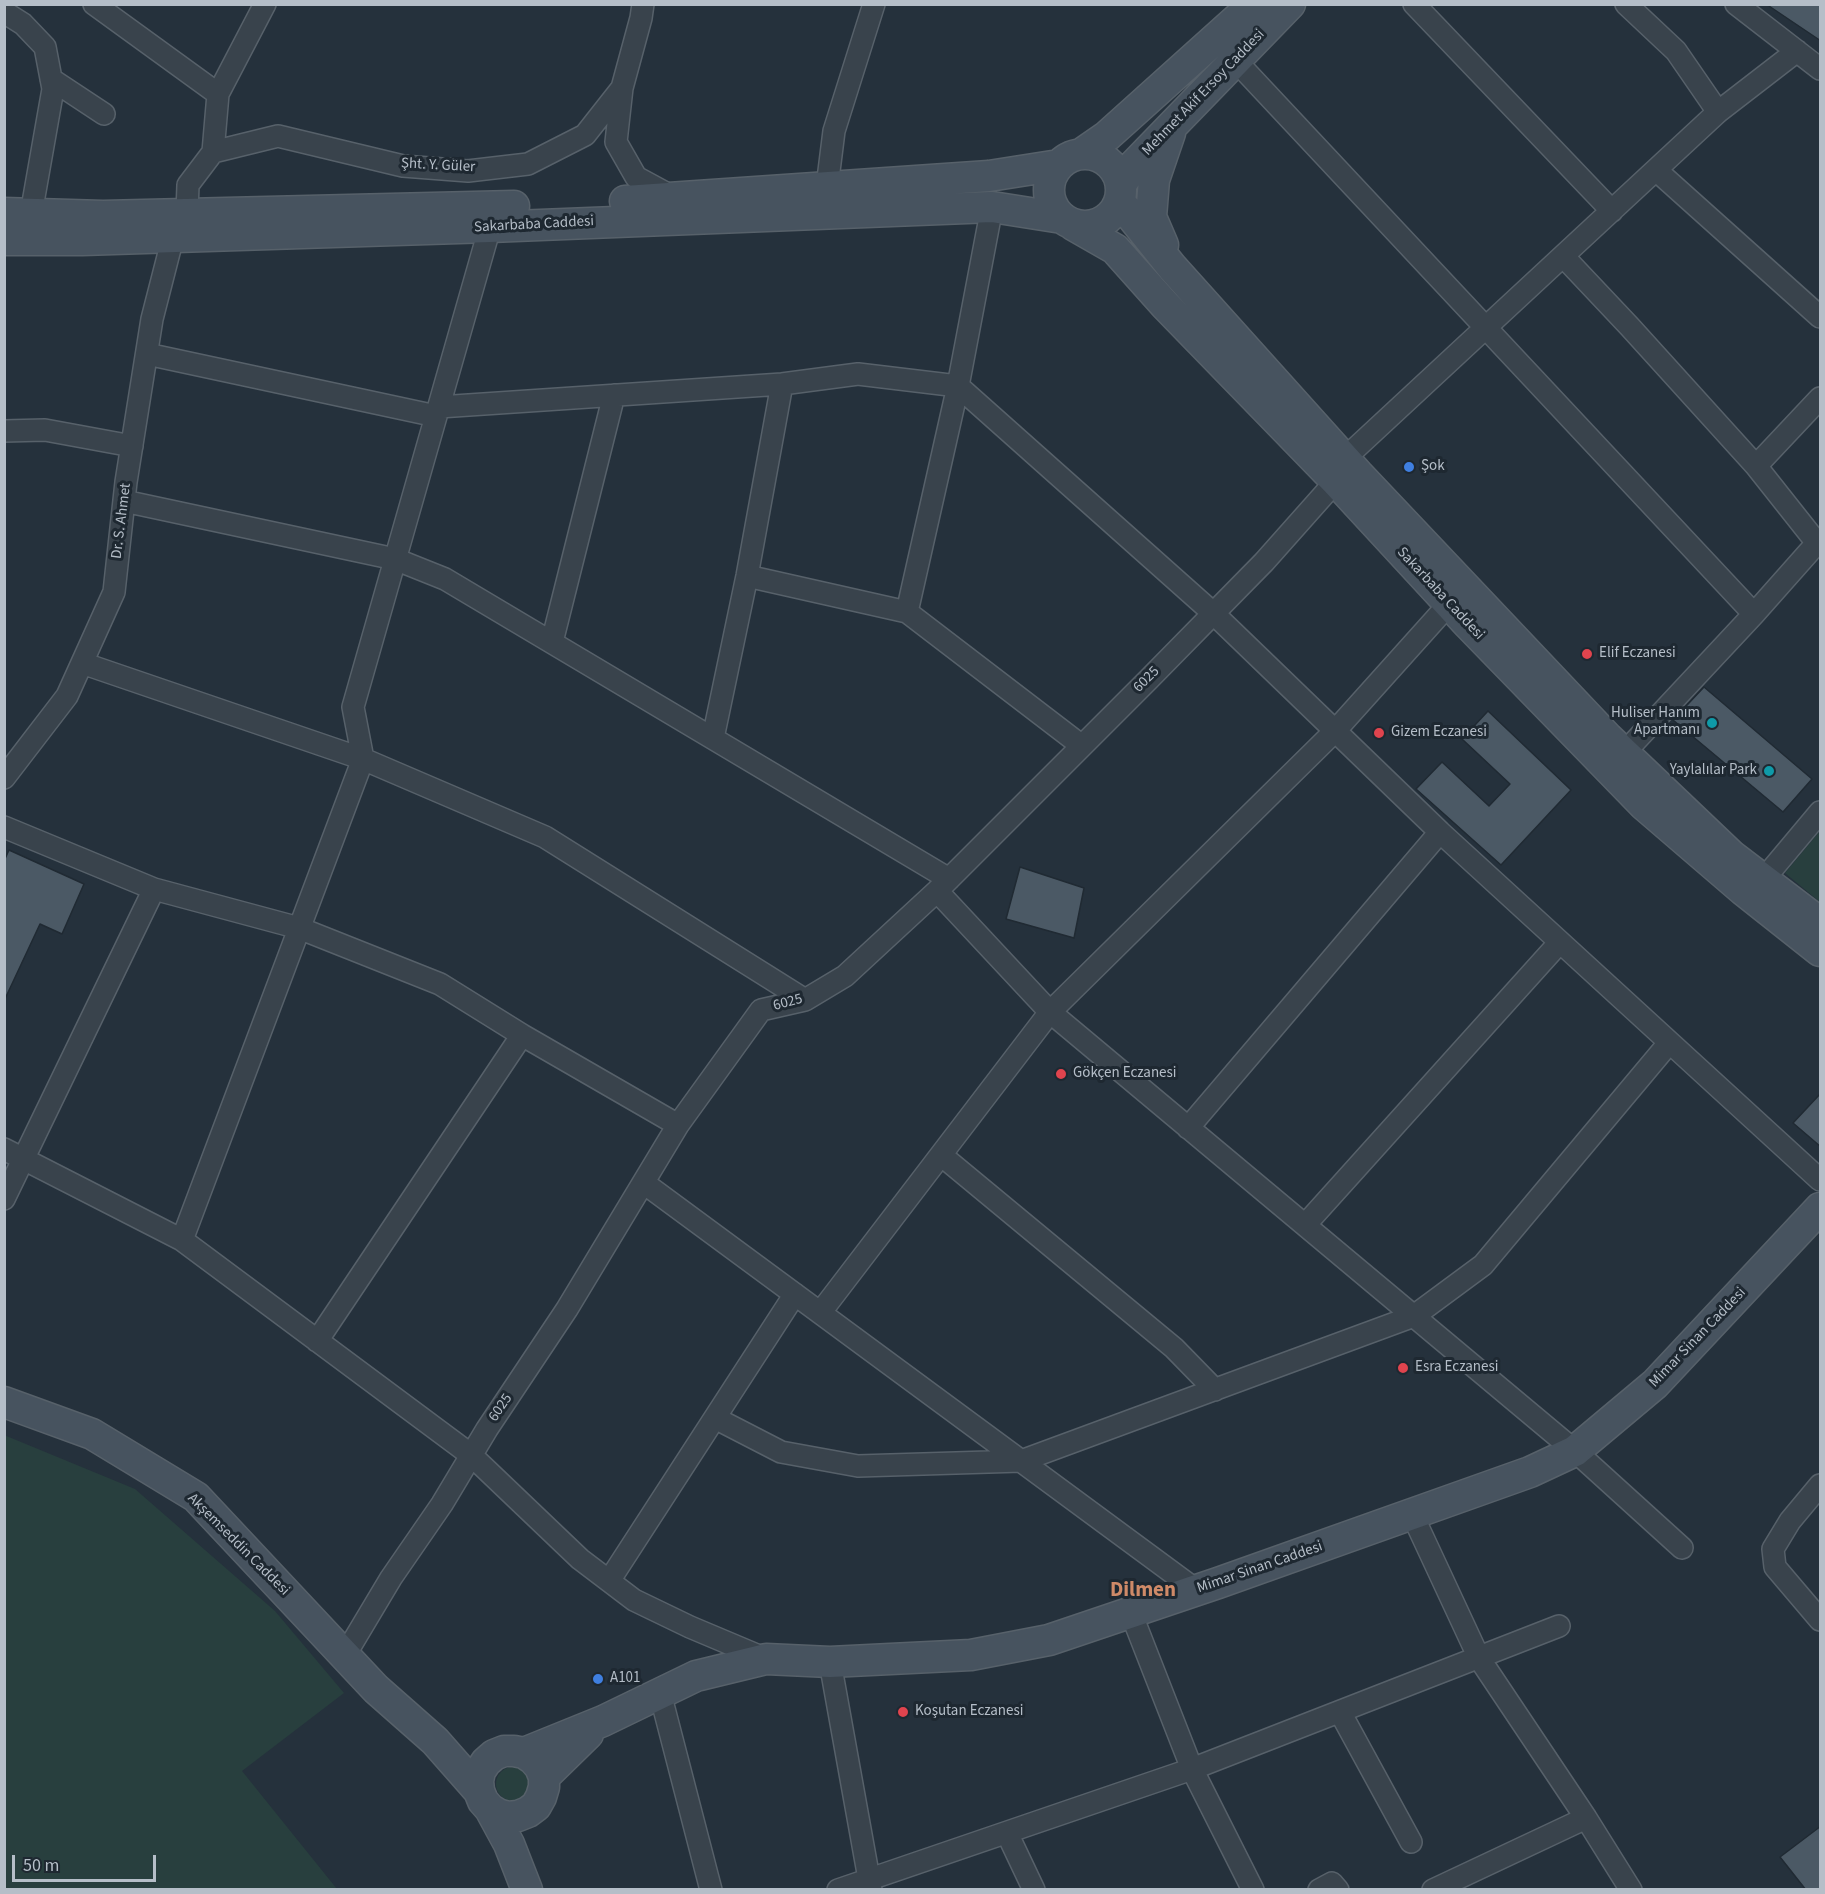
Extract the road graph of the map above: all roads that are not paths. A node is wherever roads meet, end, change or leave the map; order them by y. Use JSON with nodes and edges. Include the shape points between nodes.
{"nodes":[{"id":1,"x":94,"y":4,"type":"edge"},
{"id":2,"x":643,"y":4,"type":"edge"},
{"id":3,"x":874,"y":4,"type":"edge"},
{"id":4,"x":1254,"y":4,"type":"edge"},
{"id":5,"x":1290,"y":4,"type":"edge"},
{"id":6,"x":1414,"y":4,"type":"edge"},
{"id":7,"x":1626,"y":4,"type":"edge"},
{"id":8,"x":1736,"y":4,"type":"edge"},
{"id":9,"x":263,"y":5,"type":"edge"},
{"id":10,"x":4,"y":12,"type":"edge"},
{"id":11,"x":1797,"y":51,"type":"junction"},
{"id":12,"x":1235,"y":60,"type":"junction"},
{"id":13,"x":1821,"y":69,"type":"edge"},
{"id":14,"x":51,"y":79,"type":"junction"},
{"id":15,"x":622,"y":88,"type":"junction"},
{"id":16,"x":218,"y":94,"type":"junction"},
{"id":17,"x":1718,"y":112,"type":"junction"},
{"id":18,"x":105,"y":114,"type":"dead end"},
{"id":19,"x":1172,"y":125,"type":"junction"},
{"id":20,"x":213,"y":152,"type":"junction"},
{"id":21,"x":1070,"y":160,"type":"junction"},
{"id":22,"x":1656,"y":170,"type":"junction"},
{"id":23,"x":827,"y":187,"type":"junction"},
{"id":24,"x":1121,"y":192,"type":"junction"},
{"id":25,"x":674,"y":197,"type":"junction"},
{"id":26,"x":992,"y":207,"type":"junction"},
{"id":27,"x":1612,"y":211,"type":"junction"},
{"id":28,"x":18,"y":213,"type":"edge"},
{"id":29,"x":1067,"y":222,"type":"junction"},
{"id":30,"x":180,"y":225,"type":"junction"},
{"id":31,"x":490,"y":227,"type":"junction"},
{"id":32,"x":4,"y":240,"type":"edge"},
{"id":33,"x":1563,"y":256,"type":"junction"},
{"id":34,"x":1172,"y":267,"type":"junction"},
{"id":35,"x":1821,"y":317,"type":"edge"},
{"id":36,"x":1486,"y":327,"type":"junction"},
{"id":37,"x":147,"y":354,"type":"junction"},
{"id":38,"x":782,"y":384,"type":"junction"},
{"id":39,"x":958,"y":386,"type":"junction"},
{"id":40,"x":614,"y":395,"type":"junction"},
{"id":41,"x":1821,"y":398,"type":"edge"},
{"id":42,"x":438,"y":411,"type":"junction"},
{"id":43,"x":4,"y":431,"type":"edge"},
{"id":44,"x":132,"y":446,"type":"junction"},
{"id":45,"x":1756,"y":466,"type":"junction"},
{"id":46,"x":1340,"y":470,"type":"junction"},
{"id":47,"x":124,"y":501,"type":"junction"},
{"id":48,"x":395,"y":559,"type":"junction"},
{"id":49,"x":747,"y":576,"type":"junction"},
{"id":50,"x":1449,"y":604,"type":"junction"},
{"id":51,"x":907,"y":612,"type":"junction"},
{"id":52,"x":1213,"y":614,"type":"junction"},
{"id":53,"x":1754,"y":614,"type":"junction"},
{"id":54,"x":552,"y":642,"type":"junction"},
{"id":55,"x":82,"y":663,"type":"junction"},
{"id":56,"x":1335,"y":731,"type":"junction"},
{"id":57,"x":713,"y":738,"type":"junction"},
{"id":58,"x":1082,"y":746,"type":"junction"},
{"id":59,"x":1624,"y":753,"type":"junction"},
{"id":60,"x":363,"y":759,"type":"junction"},
{"id":61,"x":4,"y":778,"type":"edge"},
{"id":62,"x":1821,"y":812,"type":"edge"},
{"id":63,"x":4,"y":827,"type":"edge"},
{"id":64,"x":1440,"y":832,"type":"junction"},
{"id":65,"x":1763,"y":880,"type":"junction"},
{"id":66,"x":943,"y":885,"type":"junction"},
{"id":67,"x":154,"y":889,"type":"junction"},
{"id":68,"x":1821,"y":923,"type":"edge"},
{"id":69,"x":299,"y":928,"type":"junction"},
{"id":70,"x":1560,"y":942,"type":"junction"},
{"id":71,"x":1821,"y":951,"type":"edge"},
{"id":72,"x":805,"y":1000,"type":"junction"},
{"id":73,"x":1050,"y":1012,"type":"junction"},
{"id":74,"x":522,"y":1035,"type":"junction"},
{"id":75,"x":1669,"y":1043,"type":"junction"},
{"id":76,"x":678,"y":1125,"type":"junction"},
{"id":77,"x":1188,"y":1128,"type":"junction"},
{"id":78,"x":4,"y":1149,"type":"edge"},
{"id":79,"x":940,"y":1155,"type":"junction"},
{"id":80,"x":24,"y":1158,"type":"junction"},
{"id":81,"x":1821,"y":1180,"type":"edge"},
{"id":82,"x":644,"y":1183,"type":"junction"},
{"id":83,"x":4,"y":1199,"type":"edge"},
{"id":84,"x":1821,"y":1208,"type":"edge"},
{"id":85,"x":1305,"y":1225,"type":"junction"},
{"id":86,"x":182,"y":1240,"type":"junction"},
{"id":87,"x":795,"y":1294,"type":"junction"},
{"id":88,"x":820,"y":1312,"type":"junction"},
{"id":89,"x":1414,"y":1316,"type":"junction"},
{"id":90,"x":317,"y":1341,"type":"junction"},
{"id":91,"x":1215,"y":1390,"type":"junction"},
{"id":92,"x":4,"y":1402,"type":"edge"},
{"id":93,"x":715,"y":1418,"type":"junction"},
{"id":94,"x":1575,"y":1451,"type":"junction"},
{"id":95,"x":471,"y":1455,"type":"junction"},
{"id":96,"x":1021,"y":1461,"type":"junction"},
{"id":97,"x":1821,"y":1485,"type":"edge"},
{"id":98,"x":1412,"y":1514,"type":"junction"},
{"id":99,"x":1682,"y":1548,"type":"dead end"},
{"id":100,"x":609,"y":1581,"type":"junction"},
{"id":101,"x":1196,"y":1590,"type":"junction"},
{"id":102,"x":1131,"y":1613,"type":"junction"},
{"id":103,"x":1821,"y":1620,"type":"edge"},
{"id":104,"x":1559,"y":1626,"type":"dead end"},
{"id":105,"x":345,"y":1655,"type":"junction"},
{"id":106,"x":1479,"y":1658,"type":"junction"},
{"id":107,"x":766,"y":1659,"type":"junction"},
{"id":108,"x":830,"y":1662,"type":"junction"},
{"id":109,"x":660,"y":1693,"type":"junction"},
{"id":110,"x":1340,"y":1712,"type":"junction"},
{"id":111,"x":603,"y":1721,"type":"junction"},
{"id":112,"x":435,"y":1742,"type":"junction"},
{"id":113,"x":524,"y":1753,"type":"junction"},
{"id":114,"x":494,"y":1755,"type":"junction"},
{"id":115,"x":1192,"y":1769,"type":"junction"},
{"id":116,"x":544,"y":1777,"type":"junction"},
{"id":117,"x":484,"y":1800,"type":"junction"},
{"id":118,"x":528,"y":1812,"type":"junction"},
{"id":119,"x":1586,"y":1818,"type":"junction"},
{"id":120,"x":1007,"y":1833,"type":"junction"},
{"id":121,"x":1412,"y":1842,"type":"dead end"},
{"id":122,"x":526,"y":1885,"type":"edge"},
{"id":123,"x":870,"y":1885,"type":"edge"},
{"id":124,"x":711,"y":1890,"type":"edge"},
{"id":125,"x":838,"y":1890,"type":"edge"},
{"id":126,"x":1034,"y":1890,"type":"edge"},
{"id":127,"x":1253,"y":1890,"type":"edge"},
{"id":128,"x":1319,"y":1890,"type":"edge"},
{"id":129,"x":1338,"y":1890,"type":"edge"},
{"id":130,"x":1433,"y":1890,"type":"edge"},
{"id":131,"x":1631,"y":1890,"type":"edge"}],
"edges":[{"from":1,"to":16,"type":"street"},
{"from":2,"to":15,"type":"street","name":"Şht. Y. Güler"},
{"from":3,"to":23,"type":"street","via":[[834,131]]},
{"from":4,"to":21,"type":"main road","name":"Mehmet Akif Ersoy Caddesi","via":[[1107,136]]},
{"from":5,"to":12,"type":"main road","name":"Mehmet Akif Ersoy Caddesi"},
{"from":6,"to":27,"type":"street"},
{"from":7,"to":17,"type":"street","via":[[1676,51]]},
{"from":8,"to":11,"type":"street"},
{"from":9,"to":16,"type":"street"},
{"from":10,"to":14,"type":"street","via":[[23,24],[45,47]]},
{"from":11,"to":13,"type":"street"},
{"from":11,"to":17,"type":"street","name":"6025"},
{"from":12,"to":19,"type":"main road","name":"Mehmet Akif Ersoy Caddesi"},
{"from":12,"to":36,"type":"street"},
{"from":14,"to":18,"type":"street"},
{"from":14,"to":28,"type":"street","via":[[53,89]]},
{"from":15,"to":20,"type":"street","name":"Şht. Y. Güler","via":[[585,135],[528,164],[468,171],[403,166],[278,136]]},
{"from":15,"to":25,"type":"street","via":[[616,142],[636,177]]},
{"from":16,"to":20,"type":"street"},
{"from":17,"to":22,"type":"street","name":"6025"},
{"from":19,"to":24,"type":"main road","name":"Mehmet Akif Ersoy Caddesi","via":[[1134,165]]},
{"from":19,"to":34,"type":"main road","via":[[1154,180],[1151,217]]},
{"from":20,"to":30,"type":"street","via":[[188,185]]},
{"from":21,"to":23,"type":"main road","name":"Sakarbaba Caddesi","via":[[989,176]]},
{"from":21,"to":24,"type":"main road","via":[[1092,154],[1102,158],[1118,173]]},
{"from":21,"to":29,"type":"main road","via":[[1052,175],[1049,186],[1054,209]]},
{"from":22,"to":27,"type":"street","name":"6025"},
{"from":22,"to":35,"type":"street"},
{"from":23,"to":25,"type":"main road","name":"Sakarbaba Caddesi"},
{"from":24,"to":29,"type":"main road","via":[[1115,212],[1106,220],[1084,227]]},
{"from":24,"to":34,"type":"main road","name":"Sakarbaba Caddesi"},
{"from":25,"to":30,"type":"main road","name":"Sakarbaba Caddesi"},
{"from":26,"to":29,"type":"main road","name":"Sakarbaba Caddesi"},
{"from":26,"to":31,"type":"main road","name":"Sakarbaba Caddesi"},
{"from":26,"to":39,"type":"street"},
{"from":27,"to":33,"type":"street","name":"6025"},
{"from":28,"to":30,"type":"main road","name":"Sakarbaba Caddesi","via":[[103,216]]},
{"from":29,"to":46,"type":"main road","name":"Sakarbaba Caddesi","via":[[1114,249],[1166,305]]},
{"from":30,"to":31,"type":"main road","name":"Sakarbaba Caddesi"},
{"from":30,"to":32,"type":"main road","name":"Sakarbaba Caddesi"},
{"from":30,"to":37,"type":"street","name":"Dr. S. Ahmet","via":[[152,319]]},
{"from":31,"to":42,"type":"street"},
{"from":33,"to":36,"type":"street","name":"6025"},
{"from":33,"to":45,"type":"street"},
{"from":34,"to":46,"type":"main road","name":"Sakarbaba Caddesi"},
{"from":36,"to":46,"type":"street","name":"6025"},
{"from":36,"to":53,"type":"street"},
{"from":37,"to":42,"type":"street"},
{"from":37,"to":44,"type":"street","name":"Dr. S. Ahmet"},
{"from":38,"to":39,"type":"street","via":[[858,374]]},
{"from":38,"to":40,"type":"street"},
{"from":38,"to":49,"type":"street"},
{"from":39,"to":51,"type":"street"},
{"from":39,"to":52,"type":"street"},
{"from":40,"to":42,"type":"street"},
{"from":40,"to":54,"type":"street"},
{"from":41,"to":45,"type":"street"},
{"from":42,"to":48,"type":"street"},
{"from":43,"to":44,"type":"street","via":[[45,430]]},
{"from":44,"to":47,"type":"street","name":"Dr. S. Ahmet"},
{"from":45,"to":53,"type":"street","via":[[1817,543]]},
{"from":46,"to":50,"type":"main road","name":"Sakarbaba Caddesi"},
{"from":46,"to":52,"type":"street","name":"6025","via":[[1264,562]]},
{"from":46,"to":59,"type":"main road","name":"Sakarbaba Caddesi"},
{"from":47,"to":48,"type":"street"},
{"from":47,"to":55,"type":"street","name":"Dr. S. Ahmet","via":[[114,592]]},
{"from":48,"to":54,"type":"street","via":[[445,579]]},
{"from":48,"to":60,"type":"street","via":[[353,707]]},
{"from":49,"to":51,"type":"street"},
{"from":49,"to":57,"type":"street"},
{"from":50,"to":56,"type":"street"},
{"from":50,"to":71,"type":"main road","name":"Sakarbaba Caddesi","via":[[1644,805]]},
{"from":51,"to":58,"type":"street"},
{"from":52,"to":56,"type":"street"},
{"from":52,"to":58,"type":"street","name":"6025"},
{"from":53,"to":59,"type":"street"},
{"from":54,"to":57,"type":"street"},
{"from":55,"to":60,"type":"street"},
{"from":55,"to":61,"type":"street","name":"Dr. S. Ahmet","via":[[68,696]]},
{"from":56,"to":64,"type":"street"},
{"from":56,"to":73,"type":"street"},
{"from":57,"to":66,"type":"street"},
{"from":58,"to":66,"type":"street","name":"6025"},
{"from":59,"to":65,"type":"main road","name":"Sakarbaba Caddesi"},
{"from":60,"to":69,"type":"street"},
{"from":60,"to":72,"type":"street","via":[[545,837]]},
{"from":62,"to":65,"type":"street"},
{"from":63,"to":67,"type":"street"},
{"from":64,"to":70,"type":"street"},
{"from":64,"to":77,"type":"street"},
{"from":65,"to":68,"type":"main road","name":"Sakarbaba Caddesi"},
{"from":66,"to":72,"type":"street","name":"6025","via":[[845,976]]},
{"from":66,"to":73,"type":"street"},
{"from":67,"to":69,"type":"street"},
{"from":67,"to":80,"type":"street"},
{"from":69,"to":74,"type":"street","via":[[440,984]]},
{"from":69,"to":86,"type":"street"},
{"from":70,"to":75,"type":"street"},
{"from":70,"to":85,"type":"street"},
{"from":72,"to":76,"type":"street","name":"6025","via":[[761,1010]]},
{"from":73,"to":77,"type":"street"},
{"from":73,"to":79,"type":"street"},
{"from":74,"to":76,"type":"street"},
{"from":74,"to":90,"type":"street"},
{"from":75,"to":81,"type":"street"},
{"from":75,"to":89,"type":"street","via":[[1483,1265]]},
{"from":76,"to":82,"type":"street","name":"6025"},
{"from":77,"to":85,"type":"street"},
{"from":78,"to":80,"type":"street"},
{"from":79,"to":88,"type":"street"},
{"from":79,"to":91,"type":"street","via":[[1174,1348]]},
{"from":80,"to":83,"type":"street"},
{"from":80,"to":86,"type":"street"},
{"from":82,"to":87,"type":"street"},
{"from":82,"to":95,"type":"street","name":"6025"},
{"from":84,"to":94,"type":"main road","name":"Mimar Sinan Caddesi","via":[[1655,1384]]},
{"from":85,"to":89,"type":"street"},
{"from":86,"to":90,"type":"street"},
{"from":87,"to":88,"type":"street"},
{"from":87,"to":93,"type":"street"},
{"from":88,"to":96,"type":"street"},
{"from":89,"to":91,"type":"street"},
{"from":89,"to":94,"type":"street"},
{"from":90,"to":95,"type":"street"},
{"from":91,"to":96,"type":"street"},
{"from":92,"to":105,"type":"main road","name":"Akşemseddin Caddesi","via":[[92,1434],[196,1497]]},
{"from":93,"to":96,"type":"street","via":[[781,1452],[858,1466]]},
{"from":93,"to":100,"type":"street"},
{"from":94,"to":98,"type":"main road","name":"Mimar Sinan Caddesi","via":[[1530,1472]]},
{"from":94,"to":99,"type":"street"},
{"from":95,"to":100,"type":"street"},
{"from":95,"to":105,"type":"street","name":"6025"},
{"from":96,"to":101,"type":"street"},
{"from":97,"to":103,"type":"street","via":[[1790,1521],[1773,1549],[1775,1567]]},
{"from":98,"to":101,"type":"main road","name":"Mimar Sinan Caddesi"},
{"from":98,"to":106,"type":"street"},
{"from":100,"to":107,"type":"street","via":[[634,1600]]},
{"from":101,"to":102,"type":"main road","name":"Mimar Sinan Caddesi"},
{"from":102,"to":108,"type":"main road","name":"Mimar Sinan Caddesi","via":[[1048,1640],[971,1655]]},
{"from":102,"to":115,"type":"street"},
{"from":104,"to":106,"type":"street"},
{"from":105,"to":112,"type":"main road","name":"Akşemseddin Caddesi"},
{"from":106,"to":110,"type":"street"},
{"from":106,"to":119,"type":"street"},
{"from":107,"to":108,"type":"main road","name":"Mimar Sinan Caddesi"},
{"from":107,"to":109,"type":"main road","name":"Mimar Sinan Caddesi","via":[[696,1676]]},
{"from":108,"to":123,"type":"street"},
{"from":109,"to":111,"type":"main road","name":"Mimar Sinan Caddesi"},
{"from":109,"to":124,"type":"street"},
{"from":110,"to":115,"type":"street"},
{"from":110,"to":121,"type":"street"},
{"from":111,"to":113,"type":"main road"},
{"from":111,"to":116,"type":"main road"},
{"from":112,"to":114,"type":"main road"},
{"from":112,"to":117,"type":"main road","name":"Akşemseddin Caddesi"},
{"from":113,"to":114,"type":"main road","via":[[514,1750]]},
{"from":113,"to":116,"type":"main road","via":[[540,1767]]},
{"from":114,"to":117,"type":"main road","via":[[480,1771],[478,1781]]},
{"from":115,"to":120,"type":"street"},
{"from":115,"to":127,"type":"street"},
{"from":116,"to":118,"type":"main road","via":[[541,1797]]},
{"from":117,"to":118,"type":"main road","via":[[498,1814],[508,1817]]},
{"from":117,"to":122,"type":"main road","name":"Akşemseddin Caddesi"},
{"from":118,"to":122,"type":"main road"},
{"from":119,"to":130,"type":"street"},
{"from":119,"to":131,"type":"street"},
{"from":120,"to":123,"type":"street"},
{"from":120,"to":126,"type":"street"},
{"from":123,"to":125,"type":"street"},
{"from":128,"to":129,"type":"street","via":[[1332,1883]]}]}
